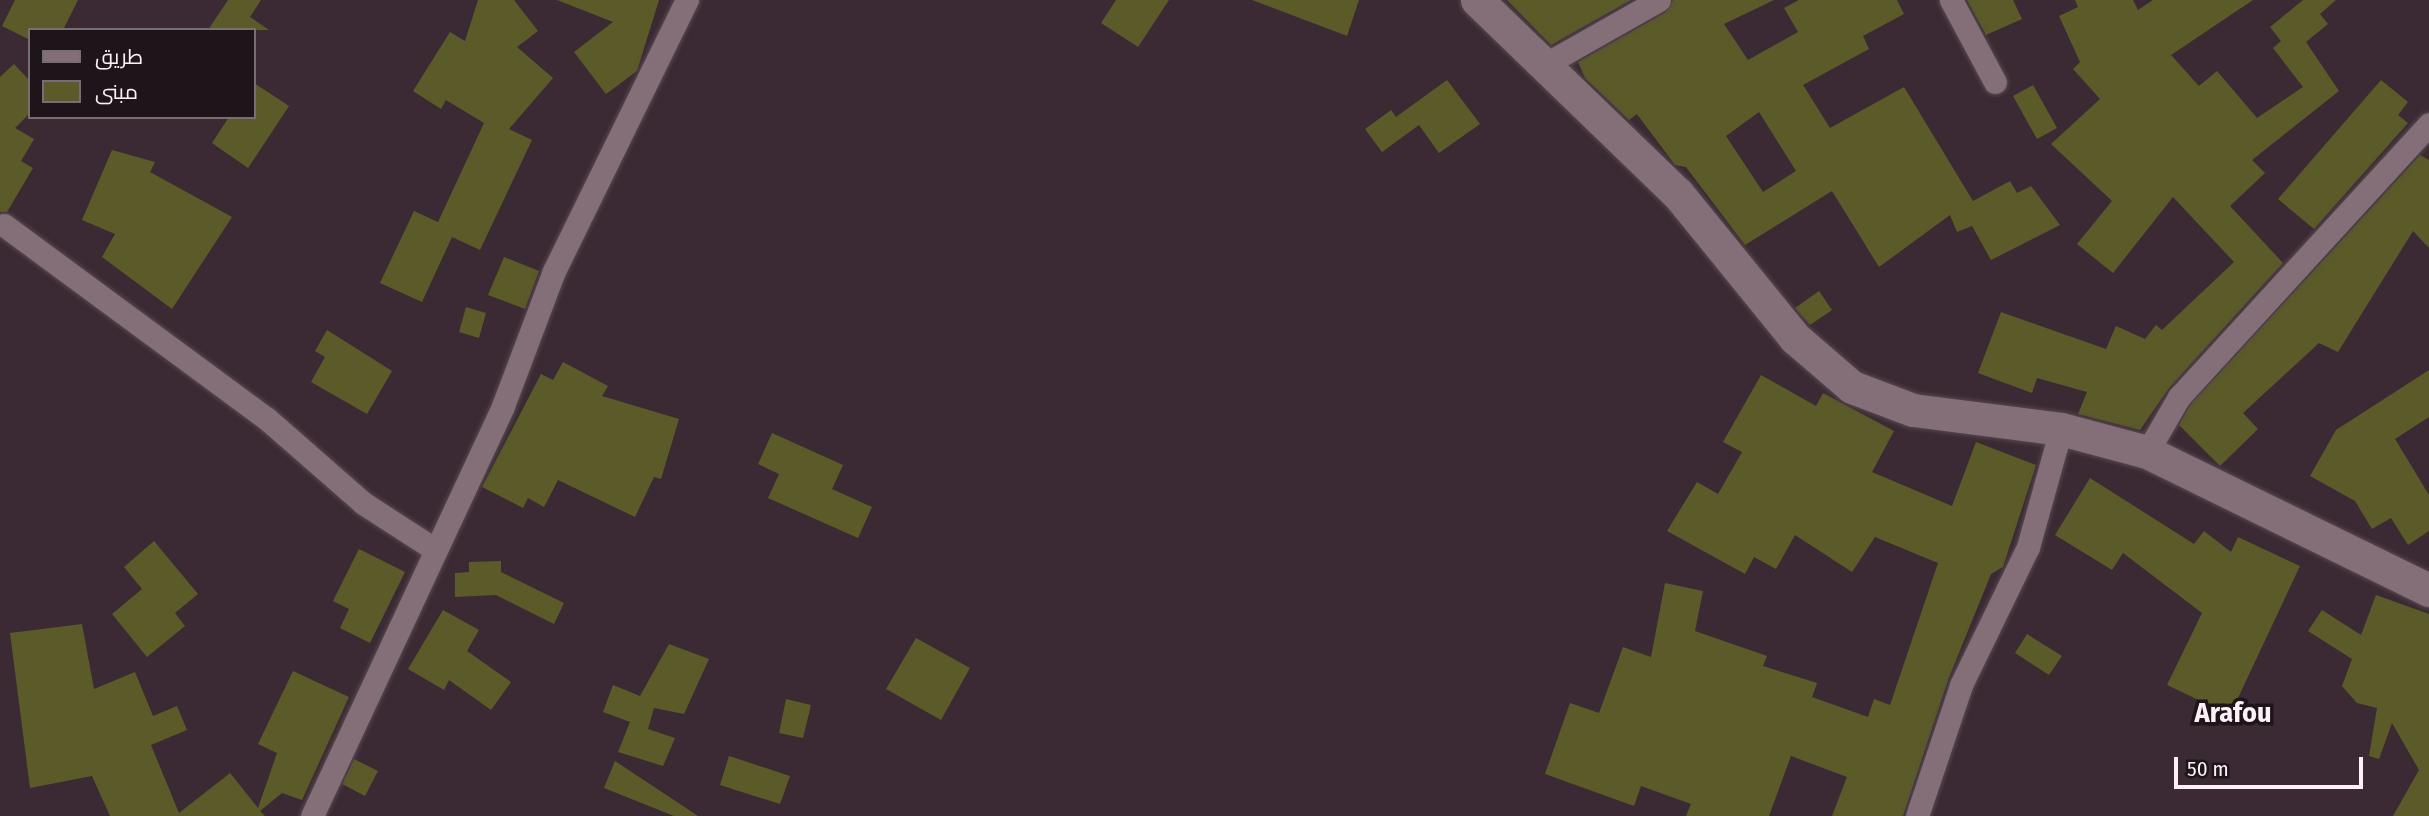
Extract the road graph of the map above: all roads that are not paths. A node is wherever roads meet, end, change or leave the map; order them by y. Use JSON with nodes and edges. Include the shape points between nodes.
{"nodes":[{"id":1,"x":687,"y":0,"type":"edge"},
{"id":2,"x":1659,"y":0,"type":"edge"},
{"id":3,"x":1951,"y":0,"type":"edge"},
{"id":4,"x":1490,"y":5,"type":"edge"},
{"id":5,"x":1544,"y":65,"type":"junction"},
{"id":6,"x":1995,"y":82,"type":"dead end"},
{"id":7,"x":2429,"y":124,"type":"edge"},
{"id":8,"x":4,"y":225,"type":"dead end"},
{"id":9,"x":2061,"y":429,"type":"junction"},
{"id":10,"x":2147,"y":452,"type":"junction"},
{"id":11,"x":434,"y":549,"type":"junction"},
{"id":12,"x":2429,"y":590,"type":"edge"},
{"id":13,"x":312,"y":816,"type":"edge"},
{"id":14,"x":1917,"y":816,"type":"edge"}],
"edges":[{"from":1,"to":11,"type":"street","via":[[554,271],[503,406]]},
{"from":2,"to":5,"type":"street"},
{"from":3,"to":6,"type":"street"},
{"from":4,"to":5,"type":"main road"},
{"from":5,"to":9,"type":"main road","via":[[1678,194],[1794,338],[1852,387],[1913,410]]},
{"from":7,"to":10,"type":"street","via":[[2179,397]]},
{"from":8,"to":11,"type":"street","via":[[266,418],[363,503]]},
{"from":9,"to":10,"type":"main road"},
{"from":9,"to":14,"type":"street","via":[[2028,547],[1961,685]]},
{"from":10,"to":12,"type":"main road"},
{"from":11,"to":13,"type":"street"}]}
